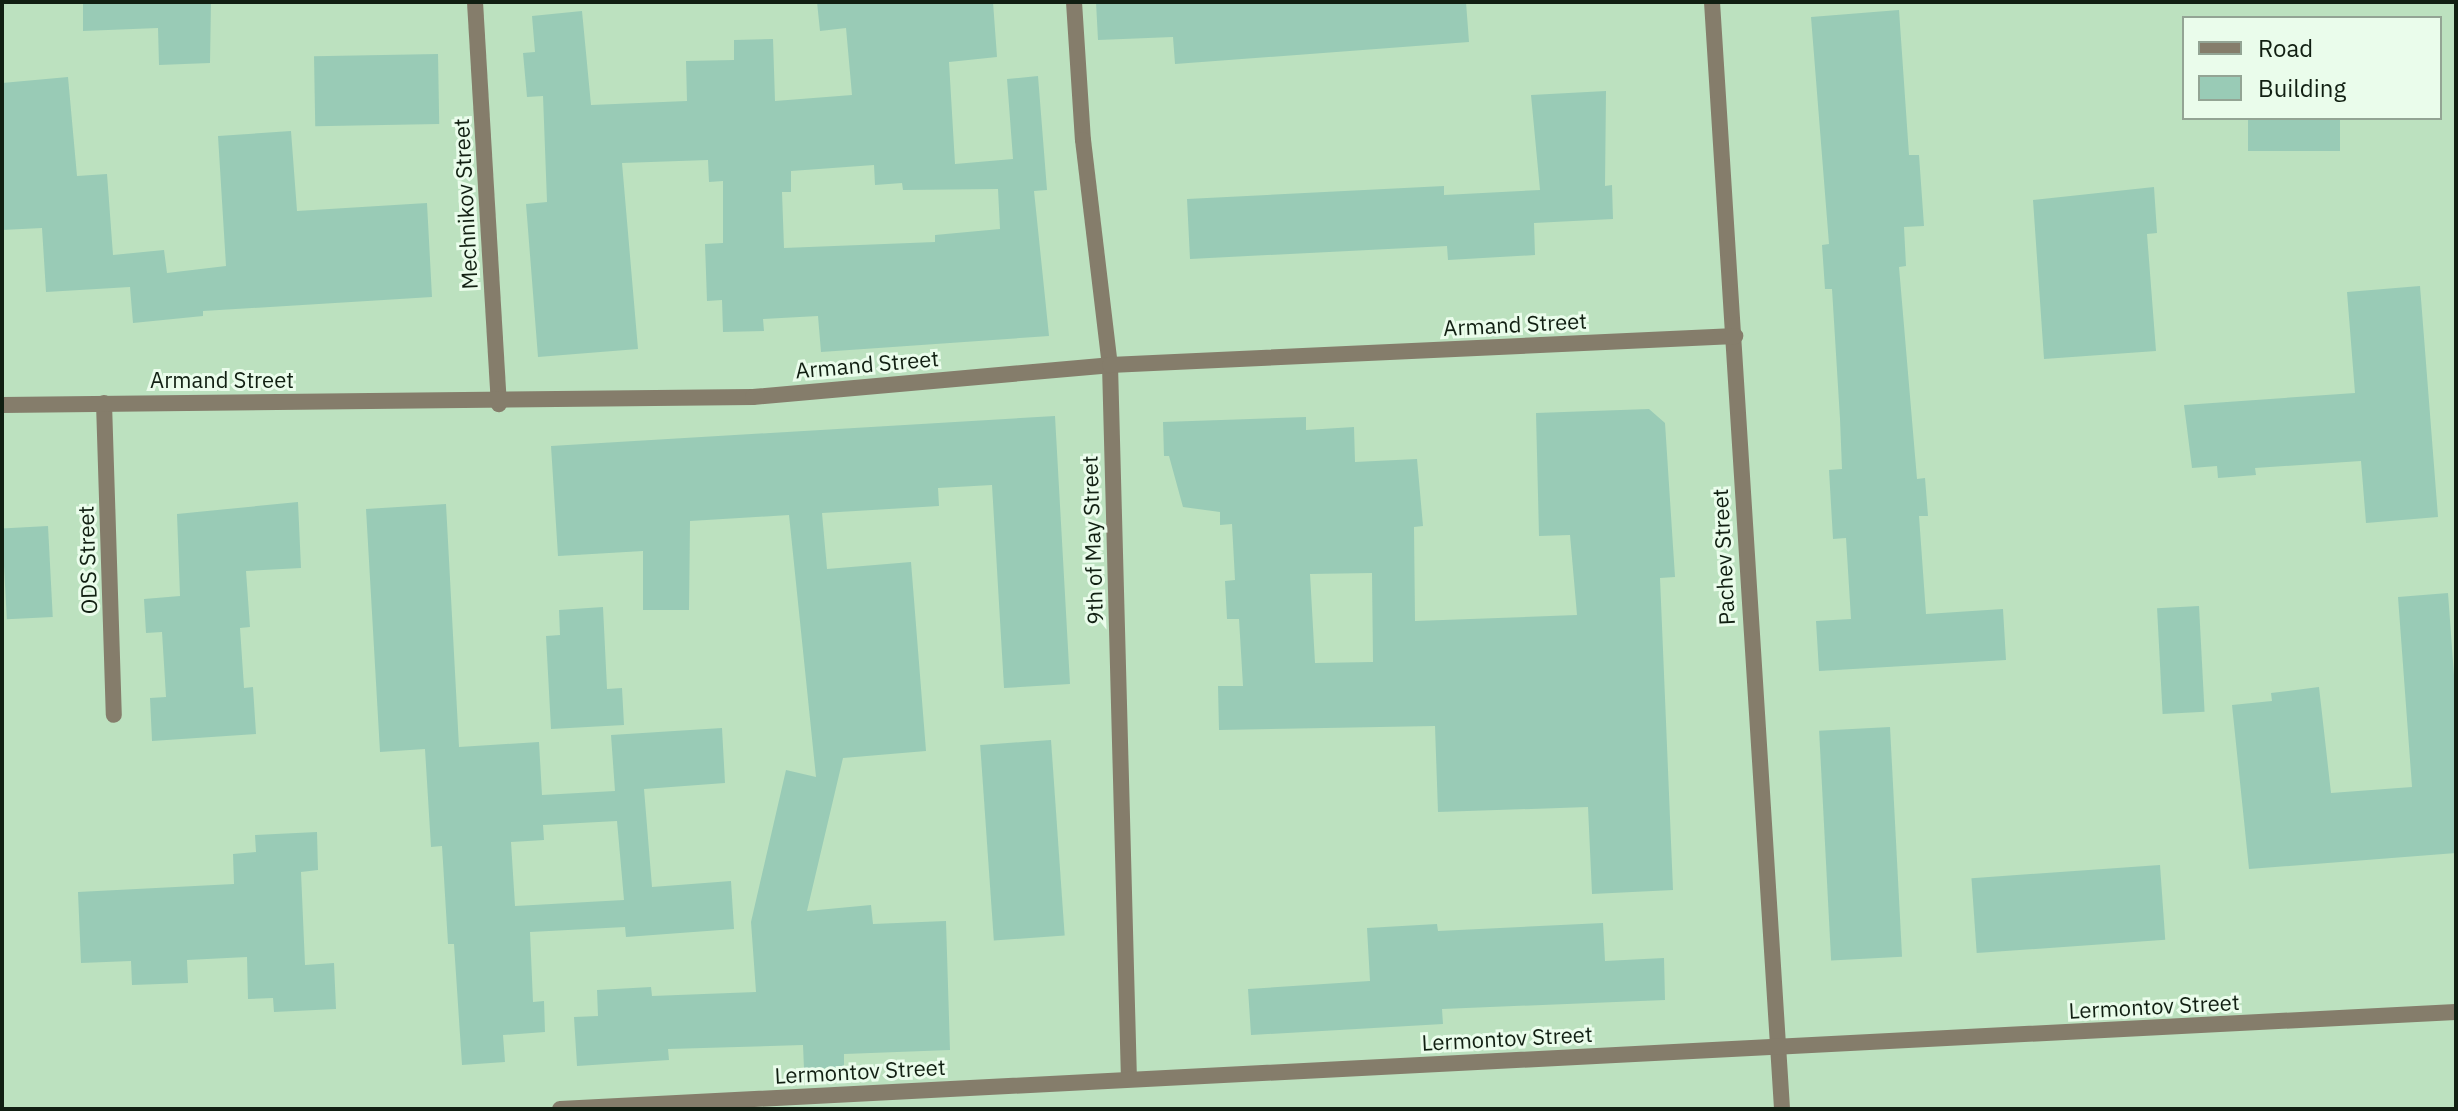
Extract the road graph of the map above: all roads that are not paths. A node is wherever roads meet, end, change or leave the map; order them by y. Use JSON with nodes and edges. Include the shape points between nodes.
{"nodes":[{"id":1,"x":475,"y":2,"type":"edge"},
{"id":2,"x":1074,"y":2,"type":"edge"},
{"id":3,"x":1712,"y":2,"type":"edge"},
{"id":4,"x":1735,"y":336,"type":"junction"},
{"id":5,"x":1110,"y":365,"type":"junction"},
{"id":6,"x":104,"y":403,"type":"junction"},
{"id":7,"x":499,"y":404,"type":"junction"},
{"id":8,"x":2,"y":405,"type":"edge"},
{"id":9,"x":114,"y":715,"type":"dead end"},
{"id":10,"x":2456,"y":1012,"type":"edge"},
{"id":11,"x":1778,"y":1047,"type":"junction"},
{"id":12,"x":1129,"y":1079,"type":"junction"},
{"id":13,"x":560,"y":1109,"type":"edge"},
{"id":14,"x":1782,"y":1109,"type":"edge"}],
"edges":[{"from":1,"to":7,"type":"street","name":"Mechnikov Street"},
{"from":2,"to":5,"type":"street","name":"9th of May Street","via":[[1083,140]]},
{"from":3,"to":4,"type":"street","name":"Pachev Street"},
{"from":4,"to":5,"type":"street","name":"Armand Street"},
{"from":4,"to":11,"type":"street","name":"Pachev Street","via":[[1748,621]]},
{"from":5,"to":7,"type":"street","name":"Armand Street","via":[[753,397]]},
{"from":5,"to":12,"type":"street","name":"9th of May Street"},
{"from":6,"to":7,"type":"street","name":"Armand Street"},
{"from":6,"to":8,"type":"street","name":"Armand Street"},
{"from":6,"to":9,"type":"street","name":"ODS Street"},
{"from":10,"to":11,"type":"street","name":"Lermontov Street"},
{"from":11,"to":12,"type":"street","name":"Lermontov Street"},
{"from":11,"to":14,"type":"street","name":"Pachev Street"},
{"from":12,"to":13,"type":"street","name":"Lermontov Street"}]}
